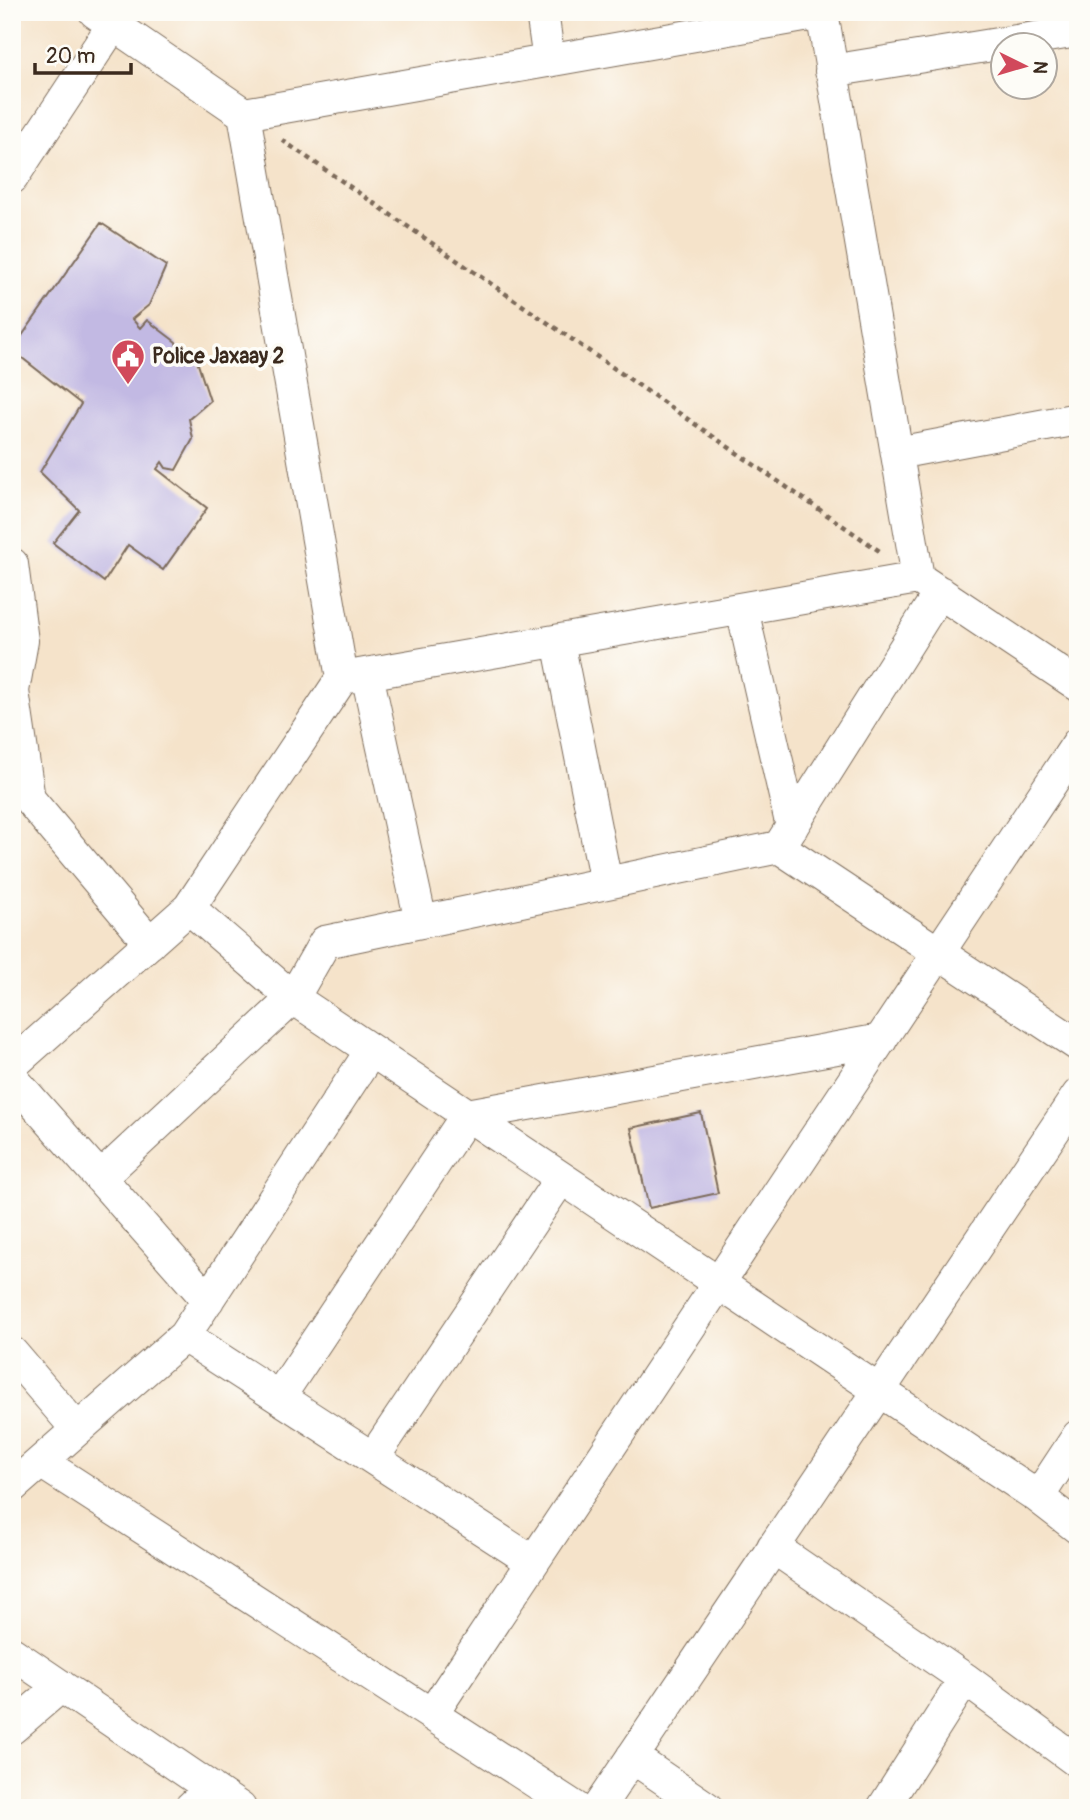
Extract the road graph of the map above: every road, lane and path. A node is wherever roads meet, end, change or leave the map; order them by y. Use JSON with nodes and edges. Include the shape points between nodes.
{"nodes":[{"id":1,"x":542,"y":12,"type":"edge"},
{"id":2,"x":822,"y":13,"type":"edge"},
{"id":3,"x":104,"y":18,"type":"edge"},
{"id":4,"x":743,"y":19,"type":"edge"},
{"id":5,"x":1078,"y":31,"type":"edge"},
{"id":6,"x":549,"y":61,"type":"junction"},
{"id":7,"x":831,"y":71,"type":"junction"},
{"id":8,"x":244,"y":114,"type":"junction"},
{"id":9,"x":12,"y":178,"type":"edge"},
{"id":10,"x":1078,"y":419,"type":"edge"},
{"id":11,"x":897,"y":453,"type":"junction"},
{"id":12,"x":12,"y":564,"type":"edge"},
{"id":13,"x":929,"y":585,"type":"junction"},
{"id":14,"x":742,"y":609,"type":"junction"},
{"id":15,"x":558,"y":641,"type":"junction"},
{"id":16,"x":354,"y":676,"type":"junction"},
{"id":17,"x":1078,"y":685,"type":"edge"},
{"id":18,"x":1078,"y":743,"type":"edge"},
{"id":19,"x":785,"y":837,"type":"junction"},
{"id":20,"x":606,"y":883,"type":"junction"},
{"id":21,"x":189,"y":908,"type":"junction"},
{"id":22,"x":421,"y":922,"type":"junction"},
{"id":23,"x":150,"y":943,"type":"junction"},
{"id":24,"x":939,"y":952,"type":"junction"},
{"id":25,"x":293,"y":998,"type":"junction"},
{"id":26,"x":881,"y":1040,"type":"junction"},
{"id":27,"x":1078,"y":1045,"type":"edge"},
{"id":28,"x":371,"y":1051,"type":"junction"},
{"id":29,"x":12,"y":1065,"type":"edge"},
{"id":30,"x":12,"y":1078,"type":"edge"},
{"id":31,"x":1078,"y":1095,"type":"edge"},
{"id":32,"x":467,"y":1115,"type":"junction"},
{"id":33,"x":100,"y":1178,"type":"junction"},
{"id":34,"x":562,"y":1178,"type":"junction"},
{"id":35,"x":719,"y":1283,"type":"junction"},
{"id":36,"x":208,"y":1300,"type":"junction"},
{"id":37,"x":184,"y":1336,"type":"junction"},
{"id":38,"x":12,"y":1353,"type":"edge"},
{"id":39,"x":879,"y":1391,"type":"junction"},
{"id":40,"x":279,"y":1397,"type":"junction"},
{"id":41,"x":77,"y":1429,"type":"junction"},
{"id":42,"x":1078,"y":1436,"type":"edge"},
{"id":43,"x":373,"y":1458,"type":"junction"},
{"id":44,"x":41,"y":1462,"type":"junction"},
{"id":45,"x":12,"y":1487,"type":"edge"},
{"id":46,"x":1038,"y":1497,"type":"junction"},
{"id":47,"x":1078,"y":1528,"type":"edge"},
{"id":48,"x":773,"y":1547,"type":"junction"},
{"id":49,"x":533,"y":1562,"type":"junction"},
{"id":50,"x":12,"y":1653,"type":"edge"},
{"id":51,"x":965,"y":1679,"type":"junction"},
{"id":52,"x":61,"y":1686,"type":"junction"},
{"id":53,"x":432,"y":1714,"type":"junction"},
{"id":54,"x":12,"y":1728,"type":"edge"},
{"id":55,"x":632,"y":1757,"type":"junction"},
{"id":56,"x":1078,"y":1762,"type":"edge"},
{"id":57,"x":200,"y":1798,"type":"edge"},
{"id":58,"x":240,"y":1808,"type":"edge"},
{"id":59,"x":576,"y":1808,"type":"edge"},
{"id":60,"x":598,"y":1808,"type":"edge"},
{"id":61,"x":707,"y":1808,"type":"edge"},
{"id":62,"x":883,"y":1808,"type":"edge"}],
"edges":[{"from":1,"to":6,"type":"street"},
{"from":2,"to":4,"type":"street"},
{"from":2,"to":7,"type":"street"},
{"from":3,"to":8,"type":"street"},
{"from":3,"to":9,"type":"street"},
{"from":4,"to":6,"type":"street"},
{"from":5,"to":7,"type":"street"},
{"from":6,"to":8,"type":"street"},
{"from":7,"to":11,"type":"street"},
{"from":8,"to":13,"type":"path"},
{"from":8,"to":16,"type":"street"},
{"from":10,"to":11,"type":"street"},
{"from":11,"to":13,"type":"street"},
{"from":12,"to":23,"type":"street","via":[[22,641],[13,691],[29,799]]},
{"from":13,"to":14,"type":"street"},
{"from":13,"to":17,"type":"street"},
{"from":13,"to":19,"type":"street"},
{"from":14,"to":15,"type":"street"},
{"from":14,"to":19,"type":"street"},
{"from":15,"to":16,"type":"street"},
{"from":15,"to":20,"type":"street"},
{"from":16,"to":21,"type":"street"},
{"from":16,"to":22,"type":"street"},
{"from":18,"to":24,"type":"street"},
{"from":19,"to":20,"type":"street"},
{"from":19,"to":24,"type":"street"},
{"from":20,"to":22,"type":"street"},
{"from":21,"to":23,"type":"street"},
{"from":21,"to":25,"type":"street"},
{"from":22,"to":25,"type":"street","via":[[326,942]]},
{"from":23,"to":29,"type":"street"},
{"from":24,"to":26,"type":"street"},
{"from":24,"to":27,"type":"street"},
{"from":25,"to":28,"type":"street"},
{"from":25,"to":33,"type":"street"},
{"from":26,"to":32,"type":"street"},
{"from":26,"to":35,"type":"street"},
{"from":28,"to":32,"type":"street"},
{"from":28,"to":36,"type":"street"},
{"from":30,"to":33,"type":"street"},
{"from":31,"to":39,"type":"street"},
{"from":32,"to":34,"type":"street"},
{"from":32,"to":40,"type":"street"},
{"from":33,"to":36,"type":"street"},
{"from":34,"to":35,"type":"street"},
{"from":34,"to":43,"type":"street"},
{"from":35,"to":39,"type":"street"},
{"from":35,"to":49,"type":"street"},
{"from":36,"to":37,"type":"street"},
{"from":37,"to":40,"type":"street"},
{"from":37,"to":41,"type":"street"},
{"from":38,"to":41,"type":"street"},
{"from":39,"to":46,"type":"street"},
{"from":39,"to":48,"type":"street"},
{"from":40,"to":43,"type":"street"},
{"from":41,"to":44,"type":"street"},
{"from":42,"to":46,"type":"street"},
{"from":43,"to":49,"type":"street"},
{"from":44,"to":45,"type":"street"},
{"from":44,"to":53,"type":"street"},
{"from":46,"to":47,"type":"street"},
{"from":48,"to":51,"type":"street"},
{"from":48,"to":55,"type":"street"},
{"from":49,"to":53,"type":"street"},
{"from":50,"to":52,"type":"street"},
{"from":51,"to":56,"type":"street"},
{"from":51,"to":62,"type":"street"},
{"from":52,"to":54,"type":"street"},
{"from":52,"to":57,"type":"street"},
{"from":53,"to":59,"type":"street"},
{"from":55,"to":60,"type":"street"},
{"from":55,"to":61,"type":"street"},
{"from":57,"to":58,"type":"street"}]}
